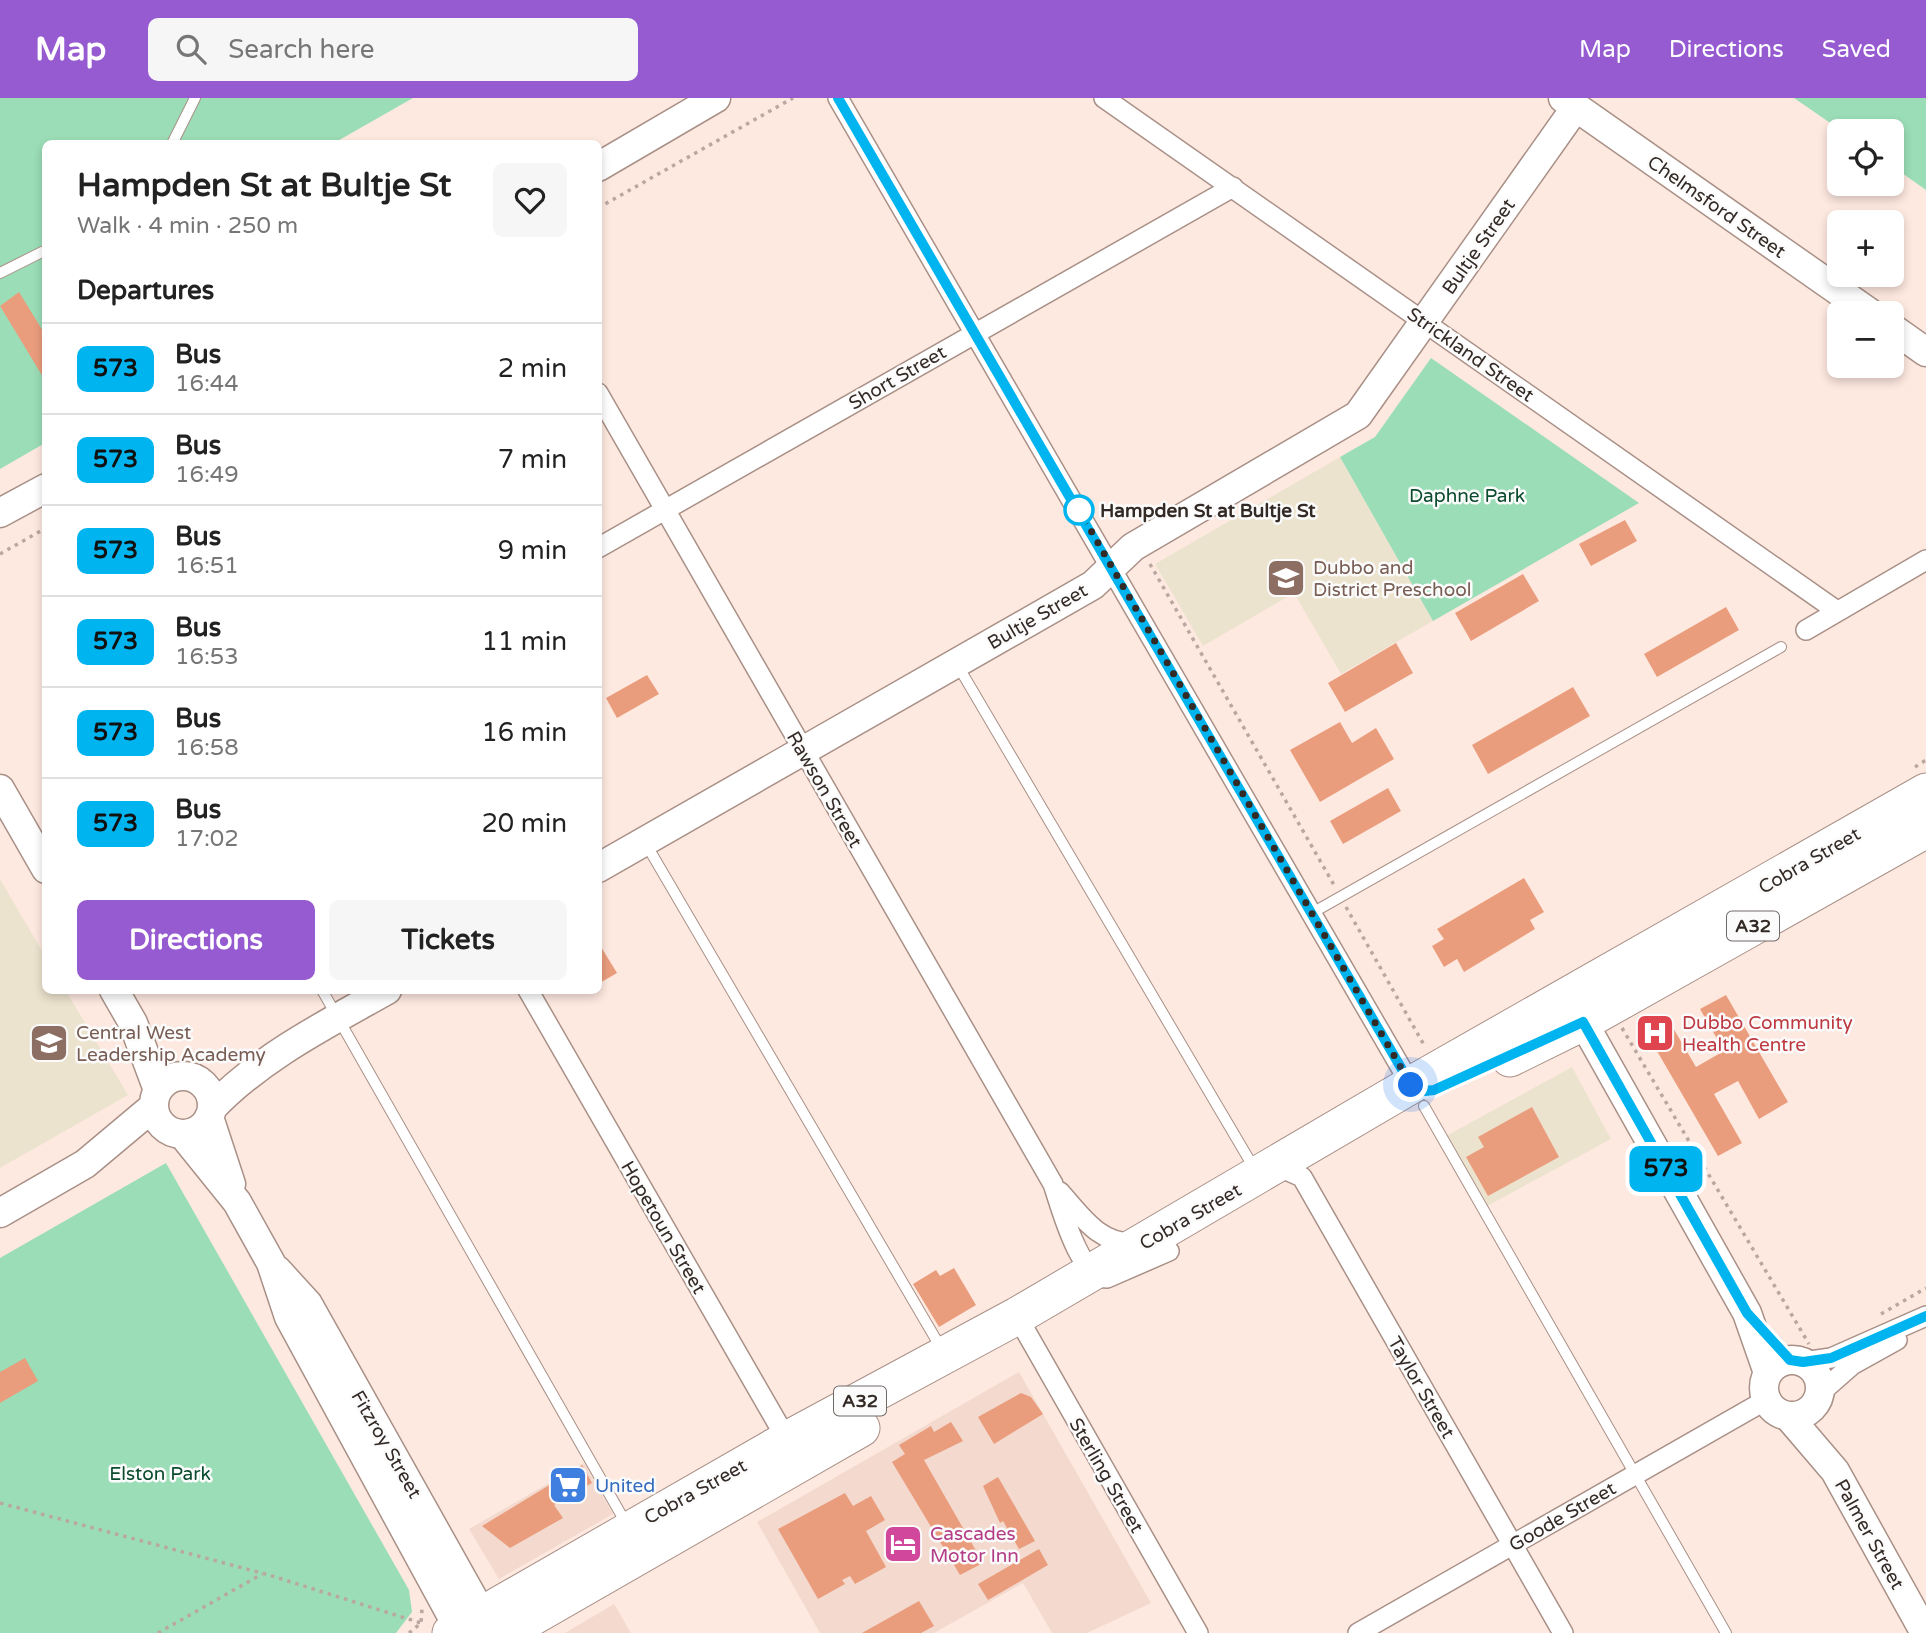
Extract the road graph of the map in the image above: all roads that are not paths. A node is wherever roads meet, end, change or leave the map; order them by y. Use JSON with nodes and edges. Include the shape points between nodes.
{"nodes":[{"id":1,"x":195,"y":98,"type":"edge"},
{"id":2,"x":716,"y":98,"type":"edge"},
{"id":3,"x":838,"y":98,"type":"edge"},
{"id":4,"x":1104,"y":98,"type":"edge"},
{"id":5,"x":1569,"y":102,"type":"edge"},
{"id":6,"x":174,"y":140,"type":"edge"},
{"id":7,"x":602,"y":165,"type":"edge"},
{"id":8,"x":1233,"y":187,"type":"junction"},
{"id":9,"x":42,"y":252,"type":"edge"},
{"id":10,"x":0,"y":273,"type":"edge"},
{"id":11,"x":1853,"y":301,"type":"edge"},
{"id":12,"x":1425,"y":321,"type":"junction"},
{"id":13,"x":976,"y":332,"type":"junction"},
{"id":14,"x":1904,"y":336,"type":"edge"},
{"id":15,"x":1926,"y":352,"type":"edge"},
{"id":16,"x":602,"y":400,"type":"edge"},
{"id":17,"x":42,"y":490,"type":"edge"},
{"id":18,"x":665,"y":510,"type":"junction"},
{"id":19,"x":0,"y":513,"type":"edge"},
{"id":20,"x":602,"y":546,"type":"edge"},
{"id":21,"x":1926,"y":560,"type":"edge"},
{"id":22,"x":1112,"y":567,"type":"junction"},
{"id":23,"x":1838,"y":611,"type":"junction"},
{"id":24,"x":1806,"y":630,"type":"dead end"},
{"id":25,"x":1782,"y":648,"type":"dead end"},
{"id":26,"x":956,"y":662,"type":"junction"},
{"id":27,"x":803,"y":750,"type":"junction"},
{"id":28,"x":0,"y":789,"type":"edge"},
{"id":29,"x":1926,"y":792,"type":"edge"},
{"id":30,"x":1926,"y":829,"type":"edge"},
{"id":31,"x":644,"y":841,"type":"junction"},
{"id":32,"x":42,"y":862,"type":"edge"},
{"id":33,"x":602,"y":866,"type":"edge"},
{"id":34,"x":1312,"y":913,"type":"junction"},
{"id":35,"x":116,"y":994,"type":"edge"},
{"id":36,"x":324,"y":994,"type":"edge"},
{"id":37,"x":380,"y":994,"type":"edge"},
{"id":38,"x":530,"y":994,"type":"edge"},
{"id":39,"x":338,"y":1018,"type":"junction"},
{"id":40,"x":1583,"y":1022,"type":"junction"},
{"id":41,"x":133,"y":1023,"type":"junction"},
{"id":42,"x":1526,"y":1036,"type":"junction"},
{"id":43,"x":278,"y":1052,"type":"junction"},
{"id":44,"x":189,"y":1077,"type":"junction"},
{"id":45,"x":1418,"y":1096,"type":"junction"},
{"id":46,"x":155,"y":1098,"type":"junction"},
{"id":47,"x":211,"y":1113,"type":"junction"},
{"id":48,"x":176,"y":1133,"type":"junction"},
{"id":49,"x":85,"y":1164,"type":"junction"},
{"id":50,"x":1261,"y":1175,"type":"junction"},
{"id":51,"x":1302,"y":1177,"type":"junction"},
{"id":52,"x":1053,"y":1184,"type":"junction"},
{"id":53,"x":237,"y":1202,"type":"junction"},
{"id":54,"x":0,"y":1213,"type":"edge"},
{"id":55,"x":1158,"y":1246,"type":"junction"},
{"id":56,"x":1090,"y":1272,"type":"junction"},
{"id":57,"x":1926,"y":1317,"type":"edge"},
{"id":58,"x":1022,"y":1325,"type":"junction"},
{"id":59,"x":946,"y":1356,"type":"junction"},
{"id":60,"x":1789,"y":1376,"type":"junction"},
{"id":61,"x":1818,"y":1397,"type":"junction"},
{"id":62,"x":793,"y":1451,"type":"junction"},
{"id":63,"x":1835,"y":1472,"type":"junction"},
{"id":64,"x":1635,"y":1474,"type":"junction"},
{"id":65,"x":628,"y":1528,"type":"junction"},
{"id":66,"x":1512,"y":1544,"type":"junction"},
{"id":67,"x":462,"y":1626,"type":"edge"},
{"id":68,"x":1198,"y":1633,"type":"edge"},
{"id":69,"x":1358,"y":1633,"type":"edge"},
{"id":70,"x":1563,"y":1633,"type":"edge"},
{"id":71,"x":1726,"y":1633,"type":"edge"},
{"id":72,"x":1925,"y":1633,"type":"edge"}],
"edges":[{"from":1,"to":6,"type":"lane"},
{"from":2,"to":7,"type":"street"},
{"from":3,"to":13,"type":"street"},
{"from":4,"to":8,"type":"street","name":"Strickland Street"},
{"from":5,"to":11,"type":"street","name":"Chelmsford Street"},
{"from":5,"to":12,"type":"street","name":"Bultje Street"},
{"from":8,"to":12,"type":"street","name":"Strickland Street"},
{"from":8,"to":13,"type":"street","name":"Short Street"},
{"from":9,"to":10,"type":"lane"},
{"from":12,"to":22,"type":"street","name":"Bultje Street","via":[[1358,415],[1135,546]]},
{"from":12,"to":23,"type":"street","name":"Strickland Street"},
{"from":13,"to":18,"type":"street","name":"Short Street"},
{"from":13,"to":22,"type":"street"},
{"from":14,"to":15,"type":"street"},
{"from":16,"to":18,"type":"street","name":"Rawson Street"},
{"from":17,"to":19,"type":"street"},
{"from":18,"to":20,"type":"street","name":"Short Street"},
{"from":18,"to":27,"type":"street","name":"Rawson Street"},
{"from":21,"to":23,"type":"street"},
{"from":22,"to":26,"type":"street","name":"Bultje Street","via":[[1093,585]]},
{"from":22,"to":34,"type":"street"},
{"from":23,"to":24,"type":"street"},
{"from":25,"to":34,"type":"lane"},
{"from":26,"to":27,"type":"street","name":"Bultje Street"},
{"from":26,"to":50,"type":"lane"},
{"from":27,"to":31,"type":"street","name":"Bultje Street"},
{"from":27,"to":52,"type":"street","name":"Rawson Street"},
{"from":28,"to":32,"type":"street"},
{"from":29,"to":42,"type":"highway","name":"Cobra Street","number":"A32"},
{"from":30,"to":40,"type":"highway","name":"Cobra Street","number":"A32"},
{"from":31,"to":33,"type":"street","name":"Bultje Street"},
{"from":31,"to":59,"type":"lane"},
{"from":34,"to":45,"type":"street"},
{"from":35,"to":41,"type":"street"},
{"from":36,"to":39,"type":"lane"},
{"from":37,"to":39,"type":"street"},
{"from":38,"to":62,"type":"street","name":"Hopetoun Street"},
{"from":39,"to":43,"type":"street"},
{"from":39,"to":65,"type":"lane"},
{"from":40,"to":42,"type":"highway","via":[[1555,1013]]},
{"from":40,"to":60,"type":"street","name":"Palmer Street","via":[[1747,1313]]},
{"from":41,"to":44,"type":"street"},
{"from":41,"to":46,"type":"street"},
{"from":42,"to":45,"type":"highway","name":"Cobra Street","number":"A32"},
{"from":43,"to":44,"type":"street"},
{"from":43,"to":47,"type":"street"},
{"from":44,"to":46,"type":"street","via":[[173,1077]]},
{"from":44,"to":47,"type":"street","via":[[210,1094]]},
{"from":45,"to":50,"type":"highway","name":"Cobra Street","number":"A32"},
{"from":45,"to":51,"type":"highway","name":"Cobra Street","number":"A32","via":[[1391,1124]]},
{"from":45,"to":64,"type":"lane"},
{"from":46,"to":48,"type":"street","via":[[158,1122]]},
{"from":46,"to":49,"type":"street"},
{"from":47,"to":48,"type":"street","via":[[199,1130]]},
{"from":47,"to":53,"type":"street","name":"Fitzroy Street"},
{"from":48,"to":49,"type":"street"},
{"from":48,"to":53,"type":"street","name":"Fitzroy Street"},
{"from":49,"to":54,"type":"street"},
{"from":50,"to":51,"type":"street","via":[[1286,1170]]},
{"from":50,"to":55,"type":"highway","name":"Cobra Street","number":"A32"},
{"from":51,"to":55,"type":"highway","name":"Cobra Street","number":"A32"},
{"from":51,"to":66,"type":"street","name":"Taylor Street"},
{"from":52,"to":55,"type":"street","name":"Rawson Street","via":[[1108,1240]]},
{"from":52,"to":56,"type":"street","name":"Rawson Street"},
{"from":53,"to":67,"type":"street","name":"Fitzroy Street","via":[[271,1263],[308,1304]]},
{"from":55,"to":56,"type":"highway","name":"Cobra Street","number":"A32"},
{"from":55,"to":58,"type":"highway","name":"Cobra Street","number":"A32"},
{"from":56,"to":58,"type":"highway","name":"Cobra Street","number":"A32"},
{"from":57,"to":60,"type":"street","name":"Goode Street"},
{"from":57,"to":61,"type":"street","via":[[1904,1336],[1852,1365]]},
{"from":58,"to":59,"type":"highway","name":"Cobra Street","number":"A32"},
{"from":58,"to":62,"type":"highway","name":"Cobra Street","number":"A32"},
{"from":58,"to":68,"type":"street","name":"Sterling Street"},
{"from":59,"to":62,"type":"highway","name":"Cobra Street","number":"A32"},
{"from":60,"to":61,"type":"street","name":"Palmer Street","via":[[1815,1370]]},
{"from":60,"to":61,"type":"street","via":[[1807,1412]]},
{"from":60,"to":63,"type":"street","name":"Palmer Street"},
{"from":60,"to":64,"type":"street","name":"Goode Street"},
{"from":61,"to":63,"type":"street","name":"Palmer Street"},
{"from":62,"to":65,"type":"highway","name":"Cobra Street","number":"A32"},
{"from":62,"to":67,"type":"highway","name":"Cobra Street","number":"A32"},
{"from":63,"to":72,"type":"street","name":"Palmer Street"},
{"from":64,"to":66,"type":"street","name":"Goode Street"},
{"from":64,"to":71,"type":"lane"},
{"from":65,"to":67,"type":"highway","name":"Cobra Street","number":"A32"},
{"from":66,"to":69,"type":"street","name":"Goode Street"},
{"from":66,"to":70,"type":"street","name":"Taylor Street"}]}
